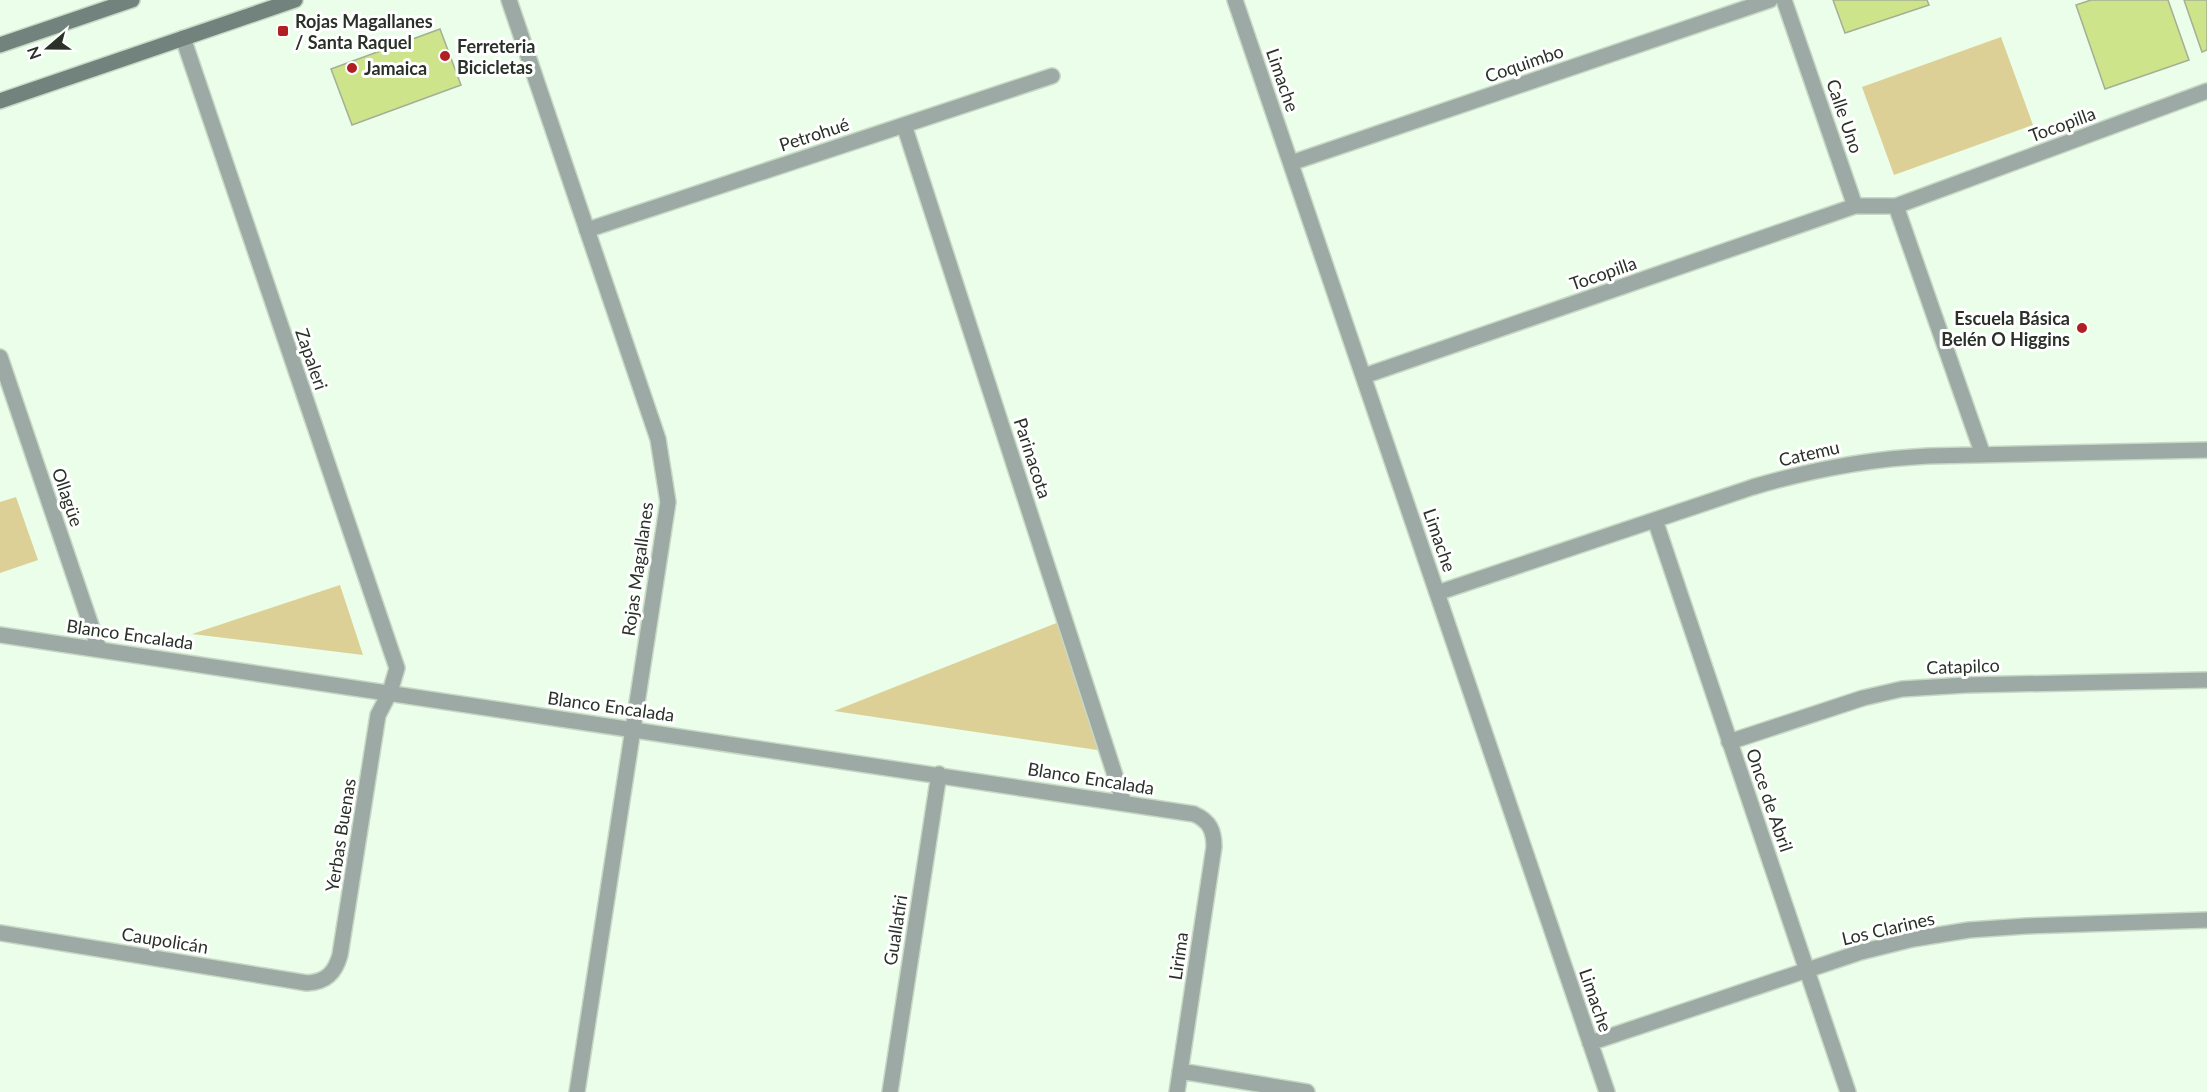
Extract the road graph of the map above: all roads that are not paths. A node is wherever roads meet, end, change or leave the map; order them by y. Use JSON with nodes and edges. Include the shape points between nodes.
{"nodes":[{"id":1,"x":132,"y":0,"type":"edge"},
{"id":2,"x":295,"y":0,"type":"edge"},
{"id":3,"x":509,"y":0,"type":"edge"},
{"id":4,"x":1235,"y":0,"type":"edge"},
{"id":5,"x":1770,"y":0,"type":"edge"},
{"id":6,"x":1784,"y":0,"type":"edge"},
{"id":7,"x":183,"y":38,"type":"junction"},
{"id":8,"x":0,"y":45,"type":"edge"},
{"id":9,"x":1052,"y":76,"type":"dead end"},
{"id":10,"x":2207,"y":91,"type":"edge"},
{"id":11,"x":0,"y":101,"type":"edge"},
{"id":12,"x":904,"y":125,"type":"junction"},
{"id":13,"x":1291,"y":163,"type":"junction"},
{"id":14,"x":1855,"y":206,"type":"junction"},
{"id":15,"x":1896,"y":206,"type":"junction"},
{"id":16,"x":587,"y":230,"type":"junction"},
{"id":17,"x":0,"y":357,"type":"edge"},
{"id":18,"x":1364,"y":376,"type":"junction"},
{"id":19,"x":2207,"y":450,"type":"edge"},
{"id":20,"x":1983,"y":455,"type":"junction"},
{"id":21,"x":1655,"y":520,"type":"junction"},
{"id":22,"x":1437,"y":593,"type":"junction"},
{"id":23,"x":0,"y":634,"type":"edge"},
{"id":24,"x":99,"y":649,"type":"junction"},
{"id":25,"x":2207,"y":680,"type":"edge"},
{"id":26,"x":390,"y":692,"type":"junction"},
{"id":27,"x":634,"y":729,"type":"junction"},
{"id":28,"x":1729,"y":742,"type":"junction"},
{"id":29,"x":939,"y":774,"type":"junction"},
{"id":30,"x":1124,"y":803,"type":"junction"},
{"id":31,"x":1210,"y":826,"type":"joint"},
{"id":32,"x":2207,"y":920,"type":"edge"},
{"id":33,"x":0,"y":933,"type":"edge"},
{"id":34,"x":1807,"y":970,"type":"junction"},
{"id":35,"x":323,"y":980,"type":"joint"},
{"id":36,"x":1590,"y":1043,"type":"junction"},
{"id":37,"x":1180,"y":1071,"type":"junction"},
{"id":38,"x":577,"y":1092,"type":"edge"},
{"id":39,"x":890,"y":1092,"type":"edge"},
{"id":40,"x":1177,"y":1092,"type":"edge"},
{"id":41,"x":1307,"y":1092,"type":"edge"},
{"id":42,"x":1607,"y":1092,"type":"edge"},
{"id":43,"x":1848,"y":1092,"type":"edge"}],
"edges":[{"from":1,"to":8,"type":"main road"},
{"from":2,"to":7,"type":"main road"},
{"from":3,"to":16,"type":"street","name":"Rojas Magallanes"},
{"from":4,"to":13,"type":"street","name":"Limache"},
{"from":5,"to":13,"type":"street","name":"Coquimbo"},
{"from":6,"to":14,"type":"street","name":"Calle Uno"},
{"from":7,"to":11,"type":"main road"},
{"from":7,"to":26,"type":"street","name":"Zapaleri","via":[[397,669]]},
{"from":9,"to":12,"type":"street","name":"Petrohué"},
{"from":10,"to":15,"type":"street","name":"Tocopilla"},
{"from":12,"to":16,"type":"street","name":"Petrohué"},
{"from":12,"to":30,"type":"street","name":"Parinacota"},
{"from":13,"to":18,"type":"street","name":"Limache"},
{"from":14,"to":15,"type":"street"},
{"from":14,"to":18,"type":"street","name":"Tocopilla"},
{"from":15,"to":20,"type":"street"},
{"from":16,"to":27,"type":"street","name":"Rojas Magallanes","via":[[658,439],[668,502]]},
{"from":17,"to":24,"type":"street","name":"Ollagüe"},
{"from":18,"to":22,"type":"street","name":"Limache"},
{"from":19,"to":20,"type":"street","name":"Catemu"},
{"from":20,"to":21,"type":"street","name":"Catemu","via":[[1888,458],[1848,464],[1772,482]]},
{"from":21,"to":22,"type":"street","name":"Catemu"},
{"from":21,"to":28,"type":"street","name":"Once de Abril"},
{"from":22,"to":36,"type":"street","name":"Limache"},
{"from":23,"to":24,"type":"street","name":"Blanco Encalada"},
{"from":24,"to":26,"type":"street","name":"Blanco Encalada"},
{"from":25,"to":28,"type":"street","name":"Catapilco","via":[[1955,685],[1902,690],[1863,698]]},
{"from":26,"to":27,"type":"street","name":"Blanco Encalada"},
{"from":26,"to":35,"type":"street","name":"Yerbas Buenas","via":[[378,716],[340,955],[337,967]]},
{"from":27,"to":29,"type":"street","name":"Blanco Encalada"},
{"from":27,"to":38,"type":"street","name":"Rojas Magallanes"},
{"from":28,"to":34,"type":"street","name":"Once de Abril"},
{"from":29,"to":30,"type":"street","name":"Blanco Encalada"},
{"from":29,"to":39,"type":"street","name":"Guallatiri"},
{"from":30,"to":31,"type":"street","name":"Blanco Encalada","via":[[1194,814]]},
{"from":31,"to":37,"type":"street","name":"Lirima","via":[[1214,847]]},
{"from":32,"to":34,"type":"street","name":"Los Clarines","via":[[1969,930],[1882,947]]},
{"from":33,"to":35,"type":"street","name":"Caupolicán","via":[[307,983]]},
{"from":34,"to":36,"type":"street","name":"Los Clarines"},
{"from":34,"to":43,"type":"street","name":"Once de Abril"},
{"from":36,"to":42,"type":"street","name":"Limache"},
{"from":37,"to":40,"type":"street","name":"Lirima"},
{"from":37,"to":41,"type":"street"}]}
